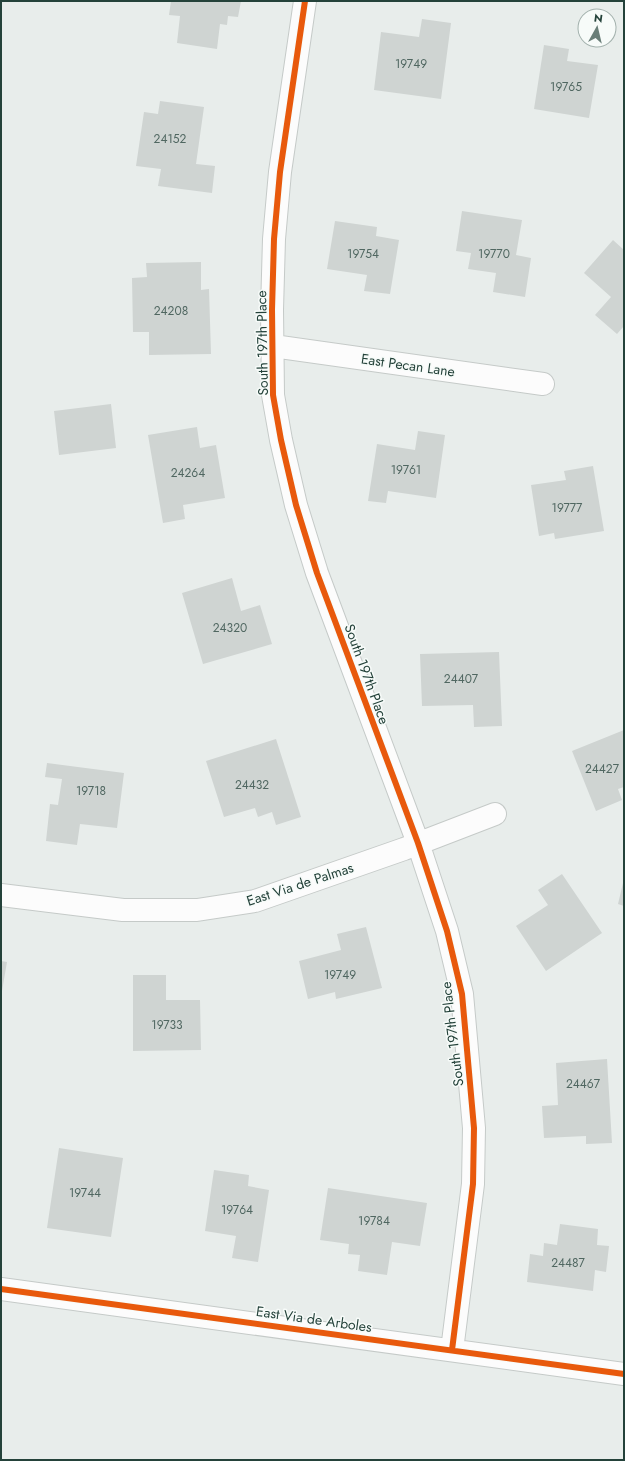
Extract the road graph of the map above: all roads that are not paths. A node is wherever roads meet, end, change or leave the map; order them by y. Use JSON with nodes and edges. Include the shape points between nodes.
{"nodes":[{"id":1,"x":305,"y":1,"type":"edge"},
{"id":2,"x":273,"y":346,"type":"junction"},
{"id":3,"x":543,"y":384,"type":"dead end"},
{"id":4,"x":495,"y":814,"type":"dead end"},
{"id":5,"x":418,"y":843,"type":"junction"},
{"id":6,"x":1,"y":895,"type":"edge"},
{"id":7,"x":1,"y":1289,"type":"edge"},
{"id":8,"x":452,"y":1350,"type":"junction"},
{"id":9,"x":624,"y":1374,"type":"edge"}],
"edges":[{"from":1,"to":2,"type":"street","name":"South 197th Place","via":[[280,172],[274,239]]},
{"from":2,"to":3,"type":"street","name":"East Pecan Lane"},
{"from":2,"to":5,"type":"street","name":"South 197th Place","via":[[273,395],[280,440],[296,506],[317,573]]},
{"from":4,"to":5,"type":"street","name":"East Via de Palmas"},
{"from":5,"to":6,"type":"street","name":"East Via de Palmas","via":[[255,901],[197,910],[123,910]]},
{"from":5,"to":8,"type":"street","name":"South 197th Place","via":[[447,932],[462,994],[474,1128],[473,1184]]},
{"from":7,"to":8,"type":"street","name":"East Via de Arboles"},
{"from":8,"to":9,"type":"street","name":"East Via de Arboles"}]}
